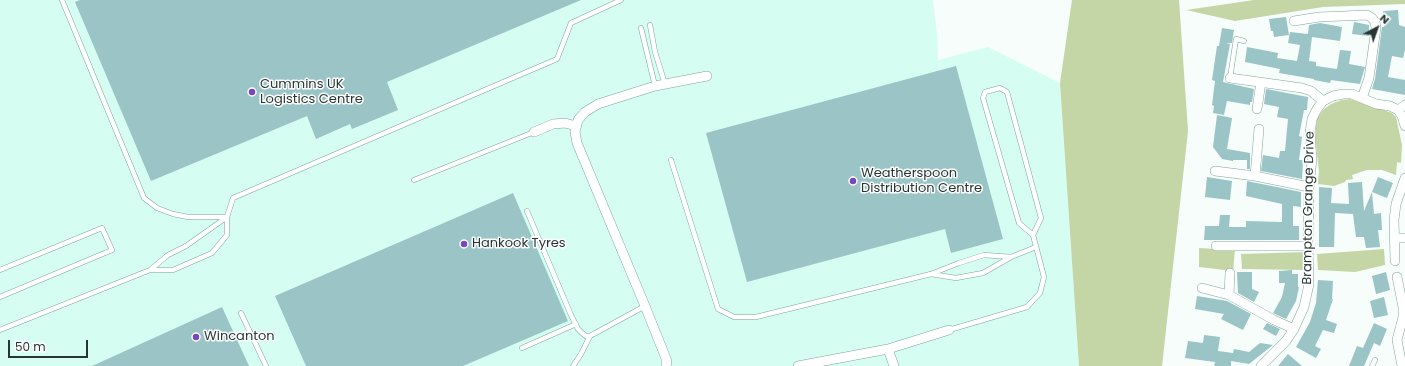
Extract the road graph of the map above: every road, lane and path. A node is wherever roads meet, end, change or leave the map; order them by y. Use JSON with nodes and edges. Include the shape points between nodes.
{"nodes":[{"id":1,"x":62,"y":0,"type":"edge"},
{"id":2,"x":621,"y":0,"type":"edge"},
{"id":3,"x":1294,"y":21,"type":"dead end"},
{"id":4,"x":650,"y":25,"type":"dead end"},
{"id":5,"x":642,"y":28,"type":"dead end"},
{"id":6,"x":1244,"y":41,"type":"dead end"},
{"id":7,"x":707,"y":76,"type":"dead end"},
{"id":8,"x":1230,"y":78,"type":"joint"},
{"id":9,"x":1262,"y":82,"type":"junction"},
{"id":10,"x":665,"y":84,"type":"junction"},
{"id":11,"x":655,"y":86,"type":"junction"},
{"id":12,"x":1362,"y":98,"type":"junction"},
{"id":13,"x":1323,"y":101,"type":"junction"},
{"id":14,"x":1401,"y":107,"type":"edge"},
{"id":15,"x":1257,"y":109,"type":"dead end"},
{"id":16,"x":576,"y":126,"type":"junction"},
{"id":17,"x":1405,"y":126,"type":"edge"},
{"id":18,"x":1260,"y":129,"type":"dead end"},
{"id":19,"x":534,"y":132,"type":"joint"},
{"id":20,"x":671,"y":160,"type":"dead end"},
{"id":21,"x":1215,"y":171,"type":"dead end"},
{"id":22,"x":1255,"y":176,"type":"junction"},
{"id":23,"x":1405,"y":178,"type":"edge"},
{"id":24,"x":414,"y":180,"type":"dead end"},
{"id":25,"x":1309,"y":187,"type":"junction"},
{"id":26,"x":527,"y":211,"type":"dead end"},
{"id":27,"x":227,"y":217,"type":"junction"},
{"id":28,"x":1033,"y":235,"type":"junction"},
{"id":29,"x":1394,"y":238,"type":"junction"},
{"id":30,"x":1405,"y":238,"type":"edge"},
{"id":31,"x":1216,"y":246,"type":"dead end"},
{"id":32,"x":1308,"y":246,"type":"junction"},
{"id":33,"x":1036,"y":247,"type":"junction"},
{"id":34,"x":1011,"y":257,"type":"junction"},
{"id":35,"x":1395,"y":261,"type":"dead end"},
{"id":36,"x":0,"y":270,"type":"edge"},
{"id":37,"x":150,"y":270,"type":"junction"},
{"id":38,"x":1230,"y":273,"type":"dead end"},
{"id":39,"x":931,"y":274,"type":"junction"},
{"id":40,"x":1397,"y":277,"type":"dead end"},
{"id":41,"x":1202,"y":288,"type":"dead end"},
{"id":42,"x":1229,"y":295,"type":"junction"},
{"id":43,"x":0,"y":297,"type":"edge"},
{"id":44,"x":1404,"y":300,"type":"edge"},
{"id":45,"x":645,"y":306,"type":"junction"},
{"id":46,"x":242,"y":313,"type":"dead end"},
{"id":47,"x":576,"y":324,"type":"junction"},
{"id":48,"x":1294,"y":329,"type":"junction"},
{"id":49,"x":0,"y":330,"type":"edge"},
{"id":50,"x":949,"y":330,"type":"joint"},
{"id":51,"x":590,"y":336,"type":"junction"},
{"id":52,"x":522,"y":348,"type":"dead end"},
{"id":53,"x":888,"y":348,"type":"junction"},
{"id":54,"x":1375,"y":360,"type":"dead end"},
{"id":55,"x":1265,"y":365,"type":"edge"},
{"id":56,"x":266,"y":366,"type":"edge"},
{"id":57,"x":573,"y":366,"type":"edge"},
{"id":58,"x":666,"y":366,"type":"edge"},
{"id":59,"x":798,"y":366,"type":"edge"},
{"id":60,"x":894,"y":366,"type":"edge"},
{"id":61,"x":1372,"y":366,"type":"edge"},
{"id":62,"x":1402,"y":366,"type":"edge"}],
"edges":[{"from":1,"to":27,"type":"lane","via":[[144,198],[157,208],[173,214],[188,217]]},
{"from":2,"to":27,"type":"lane","via":[[571,23],[558,59],[233,198]]},
{"from":3,"to":12,"type":"street","via":[[1366,15],[1372,18],[1376,28],[1369,78]]},
{"from":4,"to":10,"type":"lane"},
{"from":5,"to":11,"type":"lane"},
{"from":6,"to":8,"type":"lane","via":[[1236,39]]},
{"from":7,"to":10,"type":"street"},
{"from":8,"to":9,"type":"street"},
{"from":9,"to":13,"type":"street","via":[[1312,91]]},
{"from":9,"to":15,"type":"street"},
{"from":10,"to":11,"type":"street"},
{"from":11,"to":16,"type":"street","via":[[598,104],[585,112]]},
{"from":12,"to":13,"type":"street","via":[[1343,94]]},
{"from":12,"to":14,"type":"street","via":[[1376,104]]},
{"from":13,"to":25,"type":"street","name":"Brampton Grange Drive","via":[[1312,119]]},
{"from":14,"to":17,"type":"street"},
{"from":16,"to":19,"type":"street","via":[[554,124]]},
{"from":16,"to":45,"type":"street","via":[[577,143]]},
{"from":18,"to":22,"type":"street"},
{"from":19,"to":24,"type":"lane"},
{"from":20,"to":39,"type":"lane","via":[[718,309],[734,317],[756,317]]},
{"from":21,"to":22,"type":"street"},
{"from":22,"to":25,"type":"street"},
{"from":23,"to":29,"type":"street","via":[[1396,204]]},
{"from":25,"to":32,"type":"street","name":"Brampton Grange Drive"},
{"from":26,"to":47,"type":"lane"},
{"from":27,"to":37,"type":"lane","via":[[186,246],[168,255]]},
{"from":27,"to":37,"type":"lane","via":[[227,236],[212,253],[173,270]]},
{"from":28,"to":28,"type":"lane","via":[[1019,223],[983,98],[985,92],[1000,88],[1007,92],[1041,218]]},
{"from":28,"to":33,"type":"lane"},
{"from":29,"to":30,"type":"street"},
{"from":29,"to":35,"type":"street"},
{"from":31,"to":32,"type":"street"},
{"from":32,"to":48,"type":"street","name":"Brampton Grange Drive","via":[[1309,284],[1304,307]]},
{"from":33,"to":34,"type":"lane"},
{"from":33,"to":50,"type":"lane","via":[[1044,277],[1040,293],[1027,307]]},
{"from":34,"to":39,"type":"lane","via":[[984,255]]},
{"from":34,"to":39,"type":"lane","via":[[983,273],[956,278]]},
{"from":36,"to":43,"type":"lane","via":[[102,228],[112,250]]},
{"from":37,"to":49,"type":"lane"},
{"from":38,"to":42,"type":"street"},
{"from":40,"to":44,"type":"street"},
{"from":41,"to":42,"type":"street"},
{"from":42,"to":48,"type":"street"},
{"from":44,"to":62,"type":"street","via":[[1398,340]]},
{"from":45,"to":51,"type":"lane"},
{"from":45,"to":58,"type":"street","via":[[667,361]]},
{"from":46,"to":56,"type":"lane"},
{"from":47,"to":51,"type":"lane","via":[[582,333]]},
{"from":47,"to":52,"type":"lane"},
{"from":48,"to":55,"type":"street","name":"Brampton Grange Drive"},
{"from":50,"to":53,"type":"street"},
{"from":51,"to":57,"type":"lane"},
{"from":53,"to":59,"type":"street"},
{"from":53,"to":60,"type":"street"},
{"from":54,"to":61,"type":"lane"}]}
